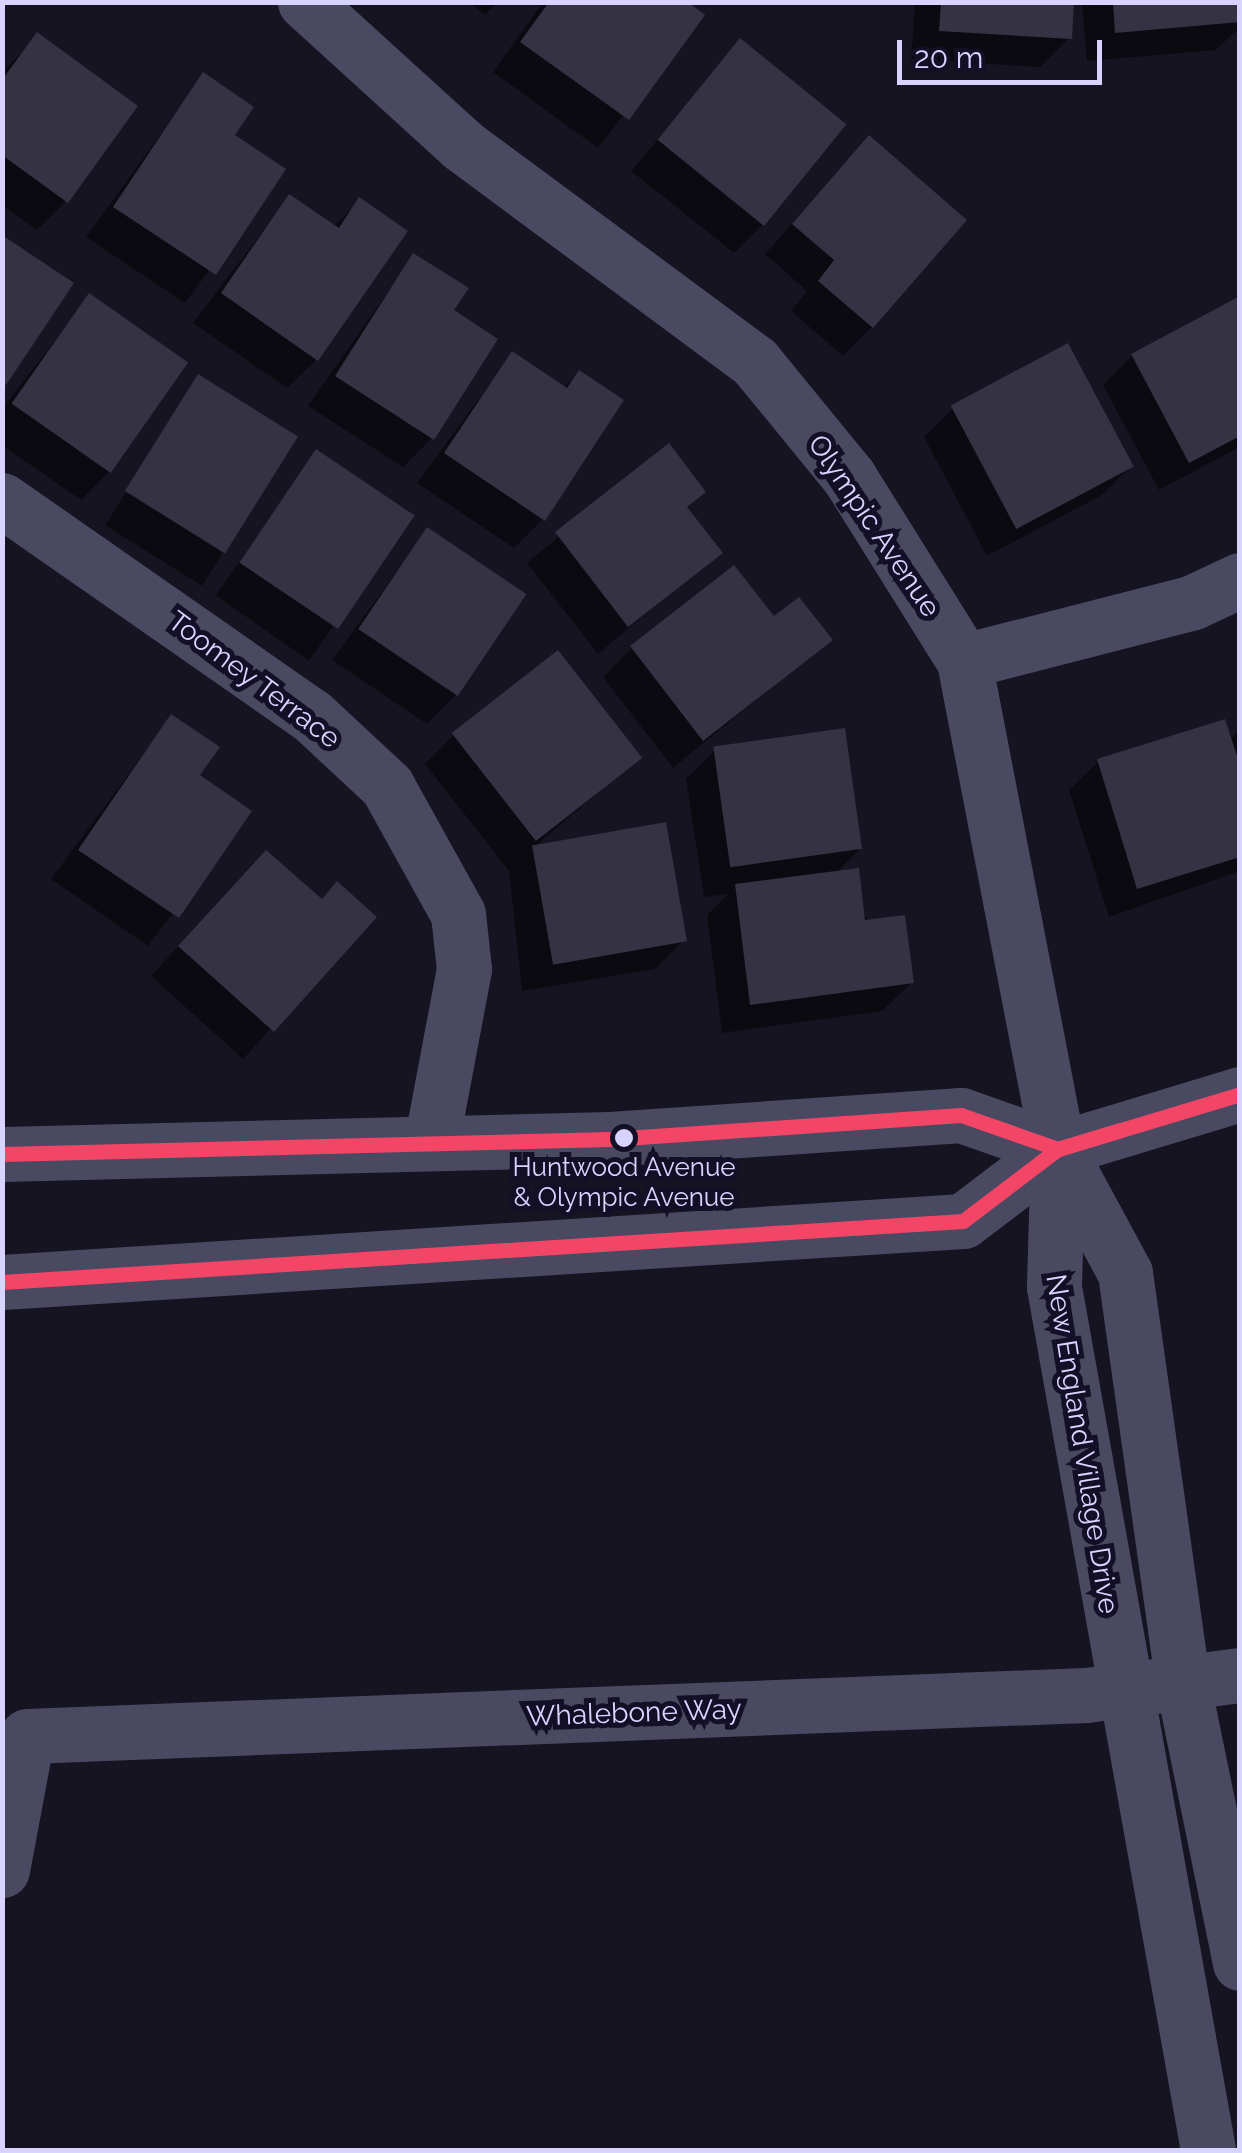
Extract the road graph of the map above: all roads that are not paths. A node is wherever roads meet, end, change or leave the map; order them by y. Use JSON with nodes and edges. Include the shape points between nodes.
{"nodes":[{"id":1,"x":304,"y":2,"type":"edge"},
{"id":2,"x":2,"y":500,"type":"edge"},
{"id":3,"x":1240,"y":580,"type":"edge"},
{"id":4,"x":964,"y":661,"type":"junction"},
{"id":5,"x":1240,"y":1094,"type":"edge"},
{"id":6,"x":432,"y":1143,"type":"junction"},
{"id":7,"x":1058,"y":1149,"type":"junction"},
{"id":8,"x":2,"y":1154,"type":"edge"},
{"id":9,"x":2,"y":1282,"type":"edge"},
{"id":10,"x":1240,"y":1675,"type":"edge"},
{"id":11,"x":1182,"y":1680,"type":"junction"},
{"id":12,"x":1120,"y":1688,"type":"junction"},
{"id":13,"x":15,"y":1736,"type":"edge"},
{"id":14,"x":2,"y":1870,"type":"edge"},
{"id":15,"x":1240,"y":1963,"type":"edge"},
{"id":16,"x":1208,"y":2150,"type":"edge"}],
"edges":[{"from":1,"to":4,"type":"street","name":"Olympic Avenue","via":[[462,145],[755,362],[849,478]]},
{"from":2,"to":6,"type":"street","name":"Toomey Terrace","via":[[312,716],[387,786],[449,890],[464,969]]},
{"from":3,"to":4,"type":"street","via":[[1193,602]]},
{"from":4,"to":7,"type":"street","name":"Olympic Avenue"},
{"from":5,"to":7,"type":"street"},
{"from":6,"to":7,"type":"street","via":[[961,1116]]},
{"from":6,"to":8,"type":"street"},
{"from":7,"to":9,"type":"street","via":[[963,1221]]},
{"from":7,"to":11,"type":"street","via":[[1125,1272]]},
{"from":7,"to":12,"type":"street","name":"New England Village Drive","via":[[1054,1287]]},
{"from":10,"to":11,"type":"street","name":"Whalebone Way"},
{"from":11,"to":12,"type":"street","name":"Whalebone Way"},
{"from":11,"to":15,"type":"street"},
{"from":12,"to":13,"type":"street","name":"Whalebone Way"},
{"from":12,"to":16,"type":"street","name":"New England Village Drive"},
{"from":13,"to":14,"type":"street","name":"Whalebone Way"}]}
